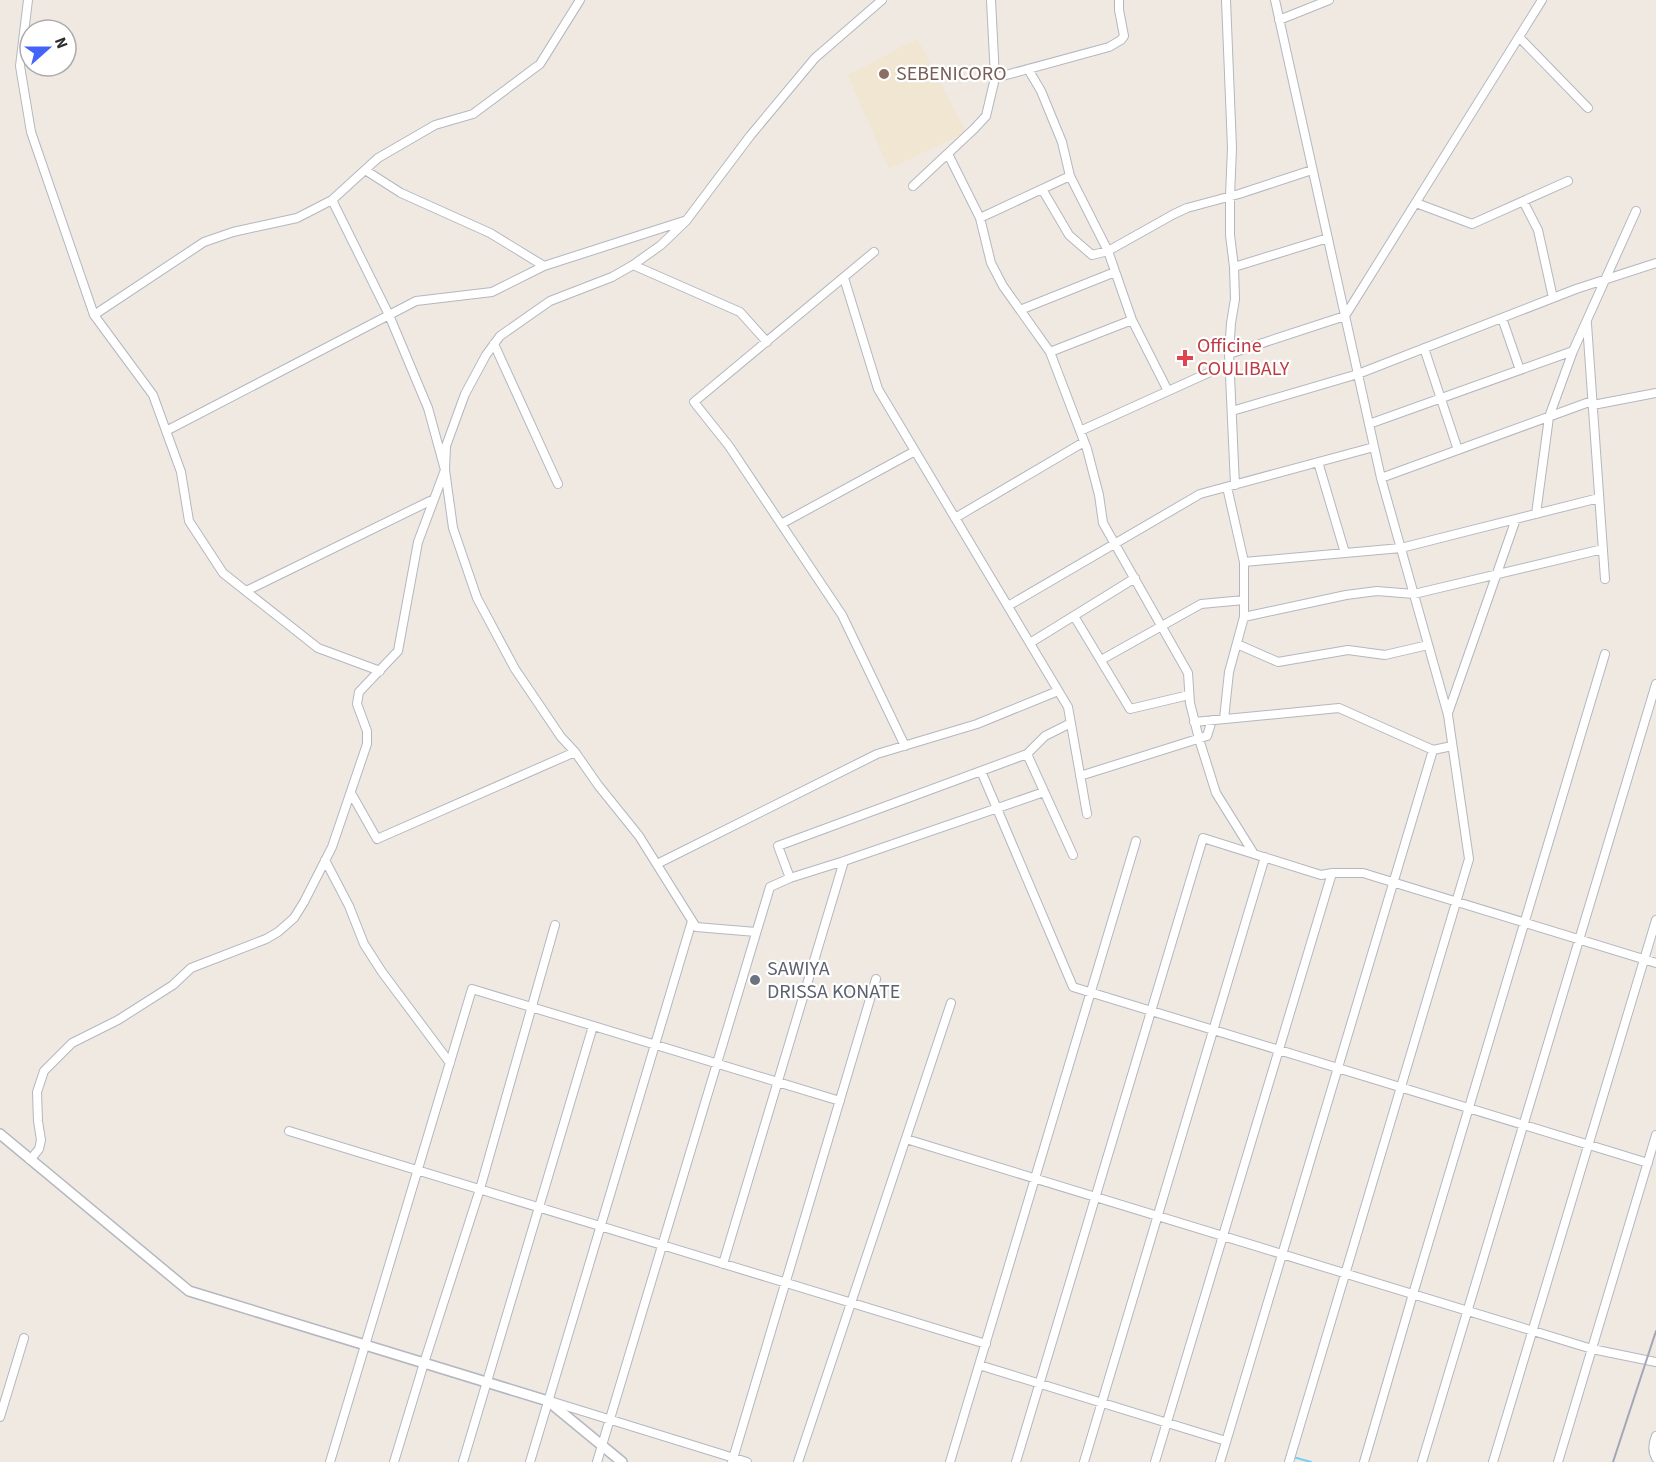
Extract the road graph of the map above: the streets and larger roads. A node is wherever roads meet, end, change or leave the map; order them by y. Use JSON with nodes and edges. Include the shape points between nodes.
{"nodes":[{"id":1,"x":28,"y":0,"type":"edge"},
{"id":2,"x":580,"y":0,"type":"edge"},
{"id":3,"x":882,"y":0,"type":"edge"},
{"id":4,"x":991,"y":0,"type":"edge"},
{"id":5,"x":1119,"y":0,"type":"edge"},
{"id":6,"x":1226,"y":0,"type":"edge"},
{"id":7,"x":1275,"y":0,"type":"edge"},
{"id":8,"x":1329,"y":0,"type":"edge"},
{"id":9,"x":1542,"y":0,"type":"edge"},
{"id":10,"x":1279,"y":20,"type":"junction"},
{"id":11,"x":1519,"y":37,"type":"junction"},
{"id":12,"x":1028,"y":69,"type":"junction"},
{"id":13,"x":995,"y":78,"type":"junction"},
{"id":14,"x":1588,"y":108,"type":"dead end"},
{"id":15,"x":948,"y":154,"type":"junction"},
{"id":16,"x":364,"y":170,"type":"junction"},
{"id":17,"x":1312,"y":170,"type":"junction"},
{"id":18,"x":1070,"y":176,"type":"junction"},
{"id":19,"x":1568,"y":181,"type":"dead end"},
{"id":20,"x":913,"y":186,"type":"dead end"},
{"id":21,"x":1042,"y":189,"type":"junction"},
{"id":22,"x":1230,"y":196,"type":"junction"},
{"id":23,"x":332,"y":201,"type":"junction"},
{"id":24,"x":1523,"y":201,"type":"junction"},
{"id":25,"x":1416,"y":203,"type":"junction"},
{"id":26,"x":1635,"y":211,"type":"dead end"},
{"id":27,"x":980,"y":218,"type":"junction"},
{"id":28,"x":686,"y":221,"type":"junction"},
{"id":29,"x":1328,"y":238,"type":"junction"},
{"id":30,"x":1108,"y":251,"type":"junction"},
{"id":31,"x":874,"y":252,"type":"dead end"},
{"id":32,"x":1656,"y":263,"type":"edge"},
{"id":33,"x":633,"y":265,"type":"junction"},
{"id":34,"x":544,"y":266,"type":"junction"},
{"id":35,"x":1234,"y":267,"type":"junction"},
{"id":36,"x":1115,"y":272,"type":"junction"},
{"id":37,"x":844,"y":278,"type":"junction"},
{"id":38,"x":1605,"y":280,"type":"junction"},
{"id":39,"x":1553,"y":298,"type":"junction"},
{"id":40,"x":1020,"y":310,"type":"junction"},
{"id":41,"x":94,"y":315,"type":"junction"},
{"id":42,"x":389,"y":315,"type":"junction"},
{"id":43,"x":1345,"y":316,"type":"junction"},
{"id":44,"x":1502,"y":318,"type":"junction"},
{"id":45,"x":1132,"y":320,"type":"junction"},
{"id":46,"x":1587,"y":321,"type":"junction"},
{"id":47,"x":767,"y":342,"type":"junction"},
{"id":48,"x":494,"y":344,"type":"junction"},
{"id":49,"x":1424,"y":348,"type":"junction"},
{"id":50,"x":1573,"y":351,"type":"junction"},
{"id":51,"x":1050,"y":352,"type":"junction"},
{"id":52,"x":1229,"y":354,"type":"junction"},
{"id":53,"x":1230,"y":363,"type":"junction"},
{"id":54,"x":1520,"y":370,"type":"junction"},
{"id":55,"x":1358,"y":374,"type":"junction"},
{"id":56,"x":1168,"y":391,"type":"junction"},
{"id":57,"x":1656,"y":393,"type":"edge"},
{"id":58,"x":1441,"y":398,"type":"junction"},
{"id":59,"x":1592,"y":403,"type":"junction"},
{"id":60,"x":1232,"y":411,"type":"junction"},
{"id":61,"x":1549,"y":417,"type":"junction"},
{"id":62,"x":1369,"y":424,"type":"junction"},
{"id":63,"x":166,"y":431,"type":"junction"},
{"id":64,"x":1080,"y":431,"type":"junction"},
{"id":65,"x":1084,"y":442,"type":"junction"},
{"id":66,"x":1374,"y":447,"type":"junction"},
{"id":67,"x":1458,"y":450,"type":"junction"},
{"id":68,"x":915,"y":451,"type":"junction"},
{"id":69,"x":1318,"y":462,"type":"junction"},
{"id":70,"x":445,"y":470,"type":"junction"},
{"id":71,"x":1381,"y":478,"type":"junction"},
{"id":72,"x":558,"y":484,"type":"dead end"},
{"id":73,"x":1231,"y":486,"type":"junction"},
{"id":74,"x":1599,"y":498,"type":"junction"},
{"id":75,"x":434,"y":499,"type":"junction"},
{"id":76,"x":1536,"y":514,"type":"junction"},
{"id":77,"x":955,"y":518,"type":"junction"},
{"id":78,"x":1516,"y":519,"type":"junction"},
{"id":79,"x":782,"y":524,"type":"junction"},
{"id":80,"x":1115,"y":544,"type":"junction"},
{"id":81,"x":1401,"y":548,"type":"junction"},
{"id":82,"x":1603,"y":549,"type":"junction"},
{"id":83,"x":1345,"y":553,"type":"junction"},
{"id":84,"x":1244,"y":561,"type":"junction"},
{"id":85,"x":1497,"y":574,"type":"junction"},
{"id":86,"x":1135,"y":578,"type":"junction"},
{"id":87,"x":1605,"y":579,"type":"dead end"},
{"id":88,"x":246,"y":591,"type":"junction"},
{"id":89,"x":1414,"y":594,"type":"junction"},
{"id":90,"x":1244,"y":600,"type":"junction"},
{"id":91,"x":1008,"y":606,"type":"junction"},
{"id":92,"x":1074,"y":616,"type":"junction"},
{"id":93,"x":1244,"y":617,"type":"junction"},
{"id":94,"x":1162,"y":626,"type":"junction"},
{"id":95,"x":1030,"y":643,"type":"junction"},
{"id":96,"x":1237,"y":644,"type":"junction"},
{"id":97,"x":1428,"y":645,"type":"junction"},
{"id":98,"x":1605,"y":654,"type":"dead end"},
{"id":99,"x":1101,"y":660,"type":"junction"},
{"id":100,"x":380,"y":671,"type":"junction"},
{"id":101,"x":1656,"y":684,"type":"edge"},
{"id":102,"x":1058,"y":691,"type":"junction"},
{"id":103,"x":1189,"y":695,"type":"junction"},
{"id":104,"x":1448,"y":715,"type":"junction"},
{"id":105,"x":1224,"y":719,"type":"junction"},
{"id":106,"x":1212,"y":720,"type":"junction"},
{"id":107,"x":1194,"y":722,"type":"junction"},
{"id":108,"x":1071,"y":723,"type":"junction"},
{"id":109,"x":1199,"y":739,"type":"junction"},
{"id":110,"x":905,"y":746,"type":"junction"},
{"id":111,"x":1452,"y":746,"type":"junction"},
{"id":112,"x":1433,"y":750,"type":"junction"},
{"id":113,"x":575,"y":752,"type":"junction"},
{"id":114,"x":1027,"y":754,"type":"junction"},
{"id":115,"x":981,"y":771,"type":"junction"},
{"id":116,"x":1080,"y":776,"type":"junction"},
{"id":117,"x":1044,"y":792,"type":"junction"},
{"id":118,"x":351,"y":793,"type":"junction"},
{"id":119,"x":997,"y":808,"type":"junction"},
{"id":120,"x":1087,"y":814,"type":"dead end"},
{"id":121,"x":1136,"y":842,"type":"dead end"},
{"id":122,"x":1254,"y":854,"type":"junction"},
{"id":123,"x":1073,"y":855,"type":"dead end"},
{"id":124,"x":1265,"y":857,"type":"junction"},
{"id":125,"x":325,"y":860,"type":"junction"},
{"id":126,"x":844,"y":861,"type":"junction"},
{"id":127,"x":657,"y":864,"type":"junction"},
{"id":128,"x":1332,"y":873,"type":"junction"},
{"id":129,"x":790,"y":878,"type":"junction"},
{"id":130,"x":1393,"y":883,"type":"junction"},
{"id":131,"x":1456,"y":902,"type":"junction"},
{"id":132,"x":1656,"y":920,"type":"edge"},
{"id":133,"x":692,"y":921,"type":"junction"},
{"id":134,"x":1524,"y":923,"type":"junction"},
{"id":135,"x":555,"y":925,"type":"dead end"},
{"id":136,"x":756,"y":932,"type":"junction"},
{"id":137,"x":1579,"y":940,"type":"junction"},
{"id":138,"x":1644,"y":960,"type":"junction"},
{"id":139,"x":1656,"y":963,"type":"edge"},
{"id":140,"x":876,"y":979,"type":"dead end"},
{"id":141,"x":1091,"y":992,"type":"junction"},
{"id":142,"x":951,"y":1003,"type":"dead end"},
{"id":143,"x":531,"y":1006,"type":"junction"},
{"id":144,"x":1151,"y":1010,"type":"junction"},
{"id":145,"x":593,"y":1026,"type":"junction"},
{"id":146,"x":1213,"y":1029,"type":"junction"},
{"id":147,"x":655,"y":1045,"type":"junction"},
{"id":148,"x":1279,"y":1050,"type":"junction"},
{"id":149,"x":450,"y":1063,"type":"junction"},
{"id":150,"x":717,"y":1064,"type":"junction"},
{"id":151,"x":1338,"y":1068,"type":"junction"},
{"id":152,"x":778,"y":1082,"type":"junction"},
{"id":153,"x":1401,"y":1087,"type":"junction"},
{"id":154,"x":840,"y":1101,"type":"junction"},
{"id":155,"x":1469,"y":1108,"type":"junction"},
{"id":156,"x":1524,"y":1125,"type":"junction"},
{"id":157,"x":289,"y":1131,"type":"dead end"},
{"id":158,"x":0,"y":1134,"type":"edge"},
{"id":159,"x":1656,"y":1135,"type":"edge"},
{"id":160,"x":906,"y":1139,"type":"junction"},
{"id":161,"x":1589,"y":1144,"type":"junction"},
{"id":162,"x":30,"y":1160,"type":"junction"},
{"id":163,"x":1648,"y":1163,"type":"junction"},
{"id":164,"x":418,"y":1170,"type":"junction"},
{"id":165,"x":1035,"y":1178,"type":"junction"},
{"id":166,"x":480,"y":1189,"type":"junction"},
{"id":167,"x":1095,"y":1197,"type":"junction"},
{"id":168,"x":539,"y":1207,"type":"junction"},
{"id":169,"x":1157,"y":1216,"type":"junction"},
{"id":170,"x":601,"y":1226,"type":"junction"},
{"id":171,"x":1223,"y":1236,"type":"junction"},
{"id":172,"x":662,"y":1245,"type":"junction"},
{"id":173,"x":1282,"y":1254,"type":"junction"},
{"id":174,"x":723,"y":1264,"type":"junction"},
{"id":175,"x":1345,"y":1273,"type":"junction"},
{"id":176,"x":786,"y":1283,"type":"junction"},
{"id":177,"x":1413,"y":1294,"type":"junction"},
{"id":178,"x":852,"y":1303,"type":"junction"},
{"id":179,"x":1468,"y":1311,"type":"junction"},
{"id":180,"x":1533,"y":1331,"type":"junction"},
{"id":181,"x":24,"y":1338,"type":"dead end"},
{"id":182,"x":986,"y":1344,"type":"junction"},
{"id":183,"x":365,"y":1345,"type":"junction"},
{"id":184,"x":1592,"y":1349,"type":"junction"},
{"id":185,"x":1656,"y":1362,"type":"edge"},
{"id":186,"x":424,"y":1363,"type":"junction"},
{"id":187,"x":980,"y":1365,"type":"junction"},
{"id":188,"x":487,"y":1382,"type":"junction"},
{"id":189,"x":1040,"y":1383,"type":"junction"},
{"id":190,"x":548,"y":1401,"type":"junction"},
{"id":191,"x":1102,"y":1402,"type":"junction"},
{"id":192,"x":0,"y":1417,"type":"edge"},
{"id":193,"x":610,"y":1420,"type":"junction"},
{"id":194,"x":1167,"y":1423,"type":"junction"},
{"id":195,"x":1656,"y":1436,"type":"edge"},
{"id":196,"x":1226,"y":1441,"type":"junction"},
{"id":197,"x":602,"y":1445,"type":"junction"},
{"id":198,"x":1656,"y":1458,"type":"edge"},
{"id":199,"x":732,"y":1460,"type":"edge"},
{"id":200,"x":330,"y":1462,"type":"edge"},
{"id":201,"x":394,"y":1462,"type":"edge"},
{"id":202,"x":463,"y":1462,"type":"edge"},
{"id":203,"x":530,"y":1462,"type":"edge"},
{"id":204,"x":597,"y":1462,"type":"edge"},
{"id":205,"x":622,"y":1462,"type":"edge"},
{"id":206,"x":747,"y":1462,"type":"edge"},
{"id":207,"x":798,"y":1462,"type":"edge"},
{"id":208,"x":950,"y":1462,"type":"edge"},
{"id":209,"x":1016,"y":1462,"type":"edge"},
{"id":210,"x":1084,"y":1462,"type":"edge"},
{"id":211,"x":1155,"y":1462,"type":"edge"},
{"id":212,"x":1220,"y":1462,"type":"edge"},
{"id":213,"x":1289,"y":1462,"type":"edge"},
{"id":214,"x":1365,"y":1462,"type":"edge"},
{"id":215,"x":1422,"y":1462,"type":"edge"},
{"id":216,"x":1493,"y":1462,"type":"edge"},
{"id":217,"x":1558,"y":1462,"type":"edge"}],
"edges":[{"from":1,"to":41,"type":"street","via":[[20,66],[31,132]]},
{"from":2,"to":16,"type":"street","via":[[540,64],[473,114],[435,125]]},
{"from":3,"to":28,"type":"street","via":[[815,58]]},
{"from":4,"to":13,"type":"street"},
{"from":5,"to":12,"type":"street","via":[[1124,32],[1121,40],[1088,54]]},
{"from":6,"to":22,"type":"street"},
{"from":7,"to":10,"type":"street"},
{"from":8,"to":10,"type":"street"},
{"from":9,"to":11,"type":"street"},
{"from":10,"to":17,"type":"street"},
{"from":11,"to":14,"type":"street"},
{"from":11,"to":25,"type":"street"},
{"from":12,"to":13,"type":"street"},
{"from":12,"to":18,"type":"street","via":[[1062,142]]},
{"from":13,"to":15,"type":"street","via":[[986,116]]},
{"from":15,"to":20,"type":"street"},
{"from":15,"to":27,"type":"street"},
{"from":16,"to":23,"type":"street"},
{"from":16,"to":34,"type":"street","via":[[401,193],[490,233]]},
{"from":17,"to":22,"type":"street"},
{"from":17,"to":29,"type":"street"},
{"from":18,"to":21,"type":"street"},
{"from":18,"to":30,"type":"street"},
{"from":19,"to":24,"type":"street"},
{"from":21,"to":27,"type":"street"},
{"from":21,"to":30,"type":"street","via":[[1069,236],[1092,255]]},
{"from":22,"to":30,"type":"street","via":[[1174,214]]},
{"from":22,"to":35,"type":"street"},
{"from":23,"to":41,"type":"street","via":[[297,218],[204,242]]},
{"from":23,"to":42,"type":"street"},
{"from":24,"to":25,"type":"street","via":[[1472,224]]},
{"from":24,"to":39,"type":"street","via":[[1538,230]]},
{"from":25,"to":43,"type":"street"},
{"from":26,"to":38,"type":"street"},
{"from":27,"to":40,"type":"street","via":[[991,263]]},
{"from":28,"to":33,"type":"street"},
{"from":28,"to":34,"type":"street"},
{"from":29,"to":35,"type":"street"},
{"from":29,"to":43,"type":"street"},
{"from":30,"to":36,"type":"street"},
{"from":31,"to":37,"type":"street"},
{"from":32,"to":38,"type":"street"},
{"from":33,"to":47,"type":"street","via":[[740,312]]},
{"from":33,"to":48,"type":"street","via":[[550,301]]},
{"from":34,"to":42,"type":"street","via":[[492,292],[416,301]]},
{"from":35,"to":52,"type":"street"},
{"from":36,"to":40,"type":"street"},
{"from":36,"to":45,"type":"street"},
{"from":37,"to":47,"type":"street"},
{"from":37,"to":68,"type":"street","via":[[878,389]]},
{"from":38,"to":39,"type":"street"},
{"from":38,"to":46,"type":"street"},
{"from":39,"to":44,"type":"street"},
{"from":40,"to":51,"type":"street"},
{"from":41,"to":63,"type":"street","via":[[153,395]]},
{"from":42,"to":63,"type":"street"},
{"from":42,"to":70,"type":"street","via":[[428,408]]},
{"from":43,"to":52,"type":"street"},
{"from":43,"to":55,"type":"street"},
{"from":44,"to":49,"type":"street"},
{"from":44,"to":54,"type":"street"},
{"from":45,"to":51,"type":"street"},
{"from":45,"to":56,"type":"street"},
{"from":46,"to":50,"type":"street"},
{"from":46,"to":59,"type":"street"},
{"from":47,"to":79,"type":"street","via":[[694,402]]},
{"from":48,"to":70,"type":"street","via":[[465,394],[446,446]]},
{"from":48,"to":72,"type":"street"},
{"from":49,"to":55,"type":"street"},
{"from":49,"to":58,"type":"street"},
{"from":50,"to":54,"type":"street"},
{"from":50,"to":61,"type":"street"},
{"from":51,"to":64,"type":"street"},
{"from":52,"to":53,"type":"street"},
{"from":53,"to":56,"type":"street"},
{"from":53,"to":60,"type":"street"},
{"from":54,"to":58,"type":"street"},
{"from":55,"to":60,"type":"street"},
{"from":55,"to":62,"type":"street"},
{"from":56,"to":64,"type":"street"},
{"from":57,"to":59,"type":"street"},
{"from":58,"to":62,"type":"street"},
{"from":58,"to":67,"type":"street"},
{"from":59,"to":61,"type":"street"},
{"from":59,"to":74,"type":"street"},
{"from":60,"to":73,"type":"street"},
{"from":61,"to":67,"type":"street"},
{"from":61,"to":76,"type":"street"},
{"from":62,"to":66,"type":"street"},
{"from":63,"to":88,"type":"street","via":[[181,472],[189,521],[223,573]]},
{"from":64,"to":65,"type":"street"},
{"from":65,"to":77,"type":"street"},
{"from":65,"to":80,"type":"street","via":[[1103,523]]},
{"from":66,"to":69,"type":"street"},
{"from":66,"to":71,"type":"street"},
{"from":67,"to":71,"type":"street"},
{"from":68,"to":77,"type":"street"},
{"from":68,"to":79,"type":"street"},
{"from":69,"to":73,"type":"street"},
{"from":69,"to":83,"type":"street"},
{"from":70,"to":75,"type":"street"},
{"from":70,"to":113,"type":"street","via":[[453,528],[477,598],[515,669]]},
{"from":71,"to":81,"type":"street"},
{"from":73,"to":80,"type":"street","via":[[1200,494]]},
{"from":73,"to":84,"type":"street"},
{"from":74,"to":76,"type":"street"},
{"from":74,"to":82,"type":"street"},
{"from":75,"to":88,"type":"street"},
{"from":75,"to":100,"type":"street","via":[[418,542],[398,651]]},
{"from":76,"to":78,"type":"street"},
{"from":77,"to":91,"type":"street"},
{"from":78,"to":81,"type":"street"},
{"from":78,"to":85,"type":"street"},
{"from":79,"to":110,"type":"street","via":[[843,615]]},
{"from":80,"to":86,"type":"street"},
{"from":80,"to":91,"type":"street"},
{"from":81,"to":83,"type":"street"},
{"from":81,"to":89,"type":"street"},
{"from":82,"to":85,"type":"street"},
{"from":82,"to":87,"type":"street"},
{"from":83,"to":84,"type":"street"},
{"from":84,"to":90,"type":"street"},
{"from":85,"to":89,"type":"street"},
{"from":85,"to":104,"type":"street"},
{"from":86,"to":92,"type":"street"},
{"from":86,"to":94,"type":"street"},
{"from":88,"to":100,"type":"street","via":[[318,648]]},
{"from":89,"to":93,"type":"street","via":[[1377,591],[1346,595]]},
{"from":89,"to":97,"type":"street"},
{"from":90,"to":93,"type":"street"},
{"from":90,"to":94,"type":"street","via":[[1201,604]]},
{"from":91,"to":95,"type":"street"},
{"from":92,"to":95,"type":"street"},
{"from":92,"to":99,"type":"street"},
{"from":93,"to":96,"type":"street"},
{"from":94,"to":99,"type":"street"},
{"from":94,"to":103,"type":"street","via":[[1188,673]]},
{"from":95,"to":102,"type":"street"},
{"from":96,"to":97,"type":"street","via":[[1278,662],[1348,650],[1385,655]]},
{"from":96,"to":105,"type":"street","via":[[1229,672]]},
{"from":97,"to":104,"type":"street"},
{"from":98,"to":134,"type":"street"},
{"from":99,"to":103,"type":"street","via":[[1130,709]]},
{"from":100,"to":118,"type":"street","via":[[359,692],[357,704],[367,731],[367,744]]},
{"from":101,"to":137,"type":"street"},
{"from":102,"to":108,"type":"street","via":[[1068,707]]},
{"from":102,"to":110,"type":"street","via":[[977,724]]},
{"from":103,"to":107,"type":"street"},
{"from":104,"to":111,"type":"street"},
{"from":105,"to":106,"type":"street"},
{"from":105,"to":112,"type":"street","via":[[1339,708]]},
{"from":106,"to":107,"type":"street"},
{"from":106,"to":109,"type":"street","via":[[1207,736]]},
{"from":107,"to":109,"type":"street"},
{"from":108,"to":114,"type":"street","via":[[1045,736]]},
{"from":108,"to":116,"type":"street"},
{"from":109,"to":116,"type":"street"},
{"from":109,"to":122,"type":"street","via":[[1216,793]]},
{"from":110,"to":127,"type":"street","via":[[877,754]]},
{"from":111,"to":112,"type":"street"},
{"from":111,"to":131,"type":"street","via":[[1469,859]]},
{"from":112,"to":130,"type":"street"},
{"from":113,"to":118,"type":"street","via":[[377,839]]},
{"from":113,"to":127,"type":"street"},
{"from":114,"to":115,"type":"street"},
{"from":114,"to":117,"type":"street"},
{"from":115,"to":119,"type":"street"},
{"from":115,"to":129,"type":"street","via":[[778,846]]},
{"from":116,"to":120,"type":"street"},
{"from":117,"to":119,"type":"street"},
{"from":117,"to":123,"type":"street"},
{"from":118,"to":125,"type":"street"},
{"from":119,"to":126,"type":"street"},
{"from":119,"to":141,"type":"street","via":[[1073,987]]},
{"from":121,"to":141,"type":"street"},
{"from":122,"to":124,"type":"street"},
{"from":122,"to":144,"type":"street","via":[[1203,838]]},
{"from":124,"to":128,"type":"street","via":[[1321,874]]},
{"from":124,"to":146,"type":"street"},
{"from":125,"to":149,"type":"street","via":[[364,944]]},
{"from":125,"to":162,"type":"street","via":[[294,918],[278,932],[191,968],[173,985],[118,1020],[72,1043],[44,1071],[37,1092],[41,1140]]},
{"from":126,"to":129,"type":"street"},
{"from":126,"to":152,"type":"street"},
{"from":127,"to":133,"type":"street"},
{"from":128,"to":130,"type":"street","via":[[1362,873]]},
{"from":128,"to":148,"type":"street"},
{"from":129,"to":136,"type":"street","via":[[770,887]]},
{"from":130,"to":131,"type":"street"},
{"from":130,"to":151,"type":"street"},
{"from":131,"to":134,"type":"street"},
{"from":131,"to":153,"type":"street"},
{"from":132,"to":138,"type":"street"},
{"from":133,"to":136,"type":"street","via":[[696,927]]},
{"from":133,"to":147,"type":"street"},
{"from":134,"to":137,"type":"street"},
{"from":134,"to":155,"type":"street"},
{"from":135,"to":143,"type":"street"},
{"from":136,"to":150,"type":"street"},
{"from":137,"to":138,"type":"street"},
{"from":137,"to":156,"type":"street"},
{"from":138,"to":139,"type":"street"},
{"from":138,"to":161,"type":"street"},
{"from":140,"to":154,"type":"street"},
{"from":141,"to":144,"type":"street"},
{"from":141,"to":165,"type":"street"},
{"from":142,"to":160,"type":"street"},
{"from":143,"to":145,"type":"street"},
{"from":143,"to":149,"type":"street","via":[[472,988]]},
{"from":143,"to":166,"type":"street"},
{"from":144,"to":146,"type":"street"},
{"from":144,"to":167,"type":"street"},
{"from":145,"to":147,"type":"street"},
{"from":145,"to":168,"type":"street"},
{"from":146,"to":148,"type":"street"},
{"from":146,"to":169,"type":"street"},
{"from":147,"to":150,"type":"street"},
{"from":147,"to":170,"type":"street"},
{"from":148,"to":151,"type":"street"},
{"from":148,"to":171,"type":"street"},
{"from":149,"to":164,"type":"street"},
{"from":150,"to":152,"type":"street"},
{"from":150,"to":172,"type":"street"},
{"from":151,"to":153,"type":"street"},
{"from":151,"to":173,"type":"street"},
{"from":152,"to":154,"type":"street"},
{"from":152,"to":174,"type":"street"},
{"from":153,"to":155,"type":"street"},
{"from":153,"to":175,"type":"street"},
{"from":154,"to":176,"type":"street"},
{"from":155,"to":156,"type":"street"},
{"from":155,"to":177,"type":"street"},
{"from":156,"to":161,"type":"street"},
{"from":156,"to":179,"type":"street"},
{"from":157,"to":164,"type":"street"},
{"from":158,"to":162,"type":"street"},
{"from":159,"to":163,"type":"street"},
{"from":160,"to":165,"type":"street"},
{"from":160,"to":178,"type":"street"},
{"from":161,"to":163,"type":"street"},
{"from":161,"to":180,"type":"street"},
{"from":162,"to":183,"type":"street","via":[[189,1291]]},
{"from":163,"to":184,"type":"street"},
{"from":164,"to":166,"type":"street"},
{"from":164,"to":183,"type":"street"},
{"from":165,"to":167,"type":"street"},
{"from":165,"to":182,"type":"street"},
{"from":166,"to":168,"type":"street"},
{"from":166,"to":186,"type":"street"},
{"from":167,"to":169,"type":"street"},
{"from":167,"to":189,"type":"street"},
{"from":168,"to":170,"type":"street"},
{"from":168,"to":188,"type":"street"},
{"from":169,"to":171,"type":"street"},
{"from":169,"to":191,"type":"street"},
{"from":170,"to":172,"type":"street"},
{"from":170,"to":190,"type":"street"},
{"from":171,"to":173,"type":"street"},
{"from":171,"to":194,"type":"street"},
{"from":172,"to":174,"type":"street"},
{"from":172,"to":193,"type":"street"},
{"from":173,"to":175,"type":"street"},
{"from":173,"to":196,"type":"street"},
{"from":174,"to":176,"type":"street"},
{"from":175,"to":177,"type":"street"},
{"from":175,"to":213,"type":"street"},
{"from":176,"to":178,"type":"street"},
{"from":176,"to":199,"type":"street"},
{"from":177,"to":179,"type":"street"},
{"from":177,"to":214,"type":"street"},
{"from":178,"to":182,"type":"street"},
{"from":178,"to":207,"type":"street"},
{"from":179,"to":180,"type":"street"},
{"from":179,"to":215,"type":"street"},
{"from":180,"to":184,"type":"street"},
{"from":180,"to":216,"type":"street"},
{"from":181,"to":192,"type":"street"},
{"from":182,"to":187,"type":"street"},
{"from":183,"to":186,"type":"street"},
{"from":183,"to":200,"type":"street"},
{"from":184,"to":185,"type":"street"},
{"from":184,"to":217,"type":"street"},
{"from":186,"to":188,"type":"street"},
{"from":186,"to":201,"type":"street"},
{"from":187,"to":189,"type":"street"},
{"from":187,"to":208,"type":"street"},
{"from":188,"to":190,"type":"street"},
{"from":188,"to":202,"type":"street"},
{"from":189,"to":191,"type":"street"},
{"from":189,"to":209,"type":"street"},
{"from":190,"to":193,"type":"street"},
{"from":190,"to":197,"type":"street"},
{"from":190,"to":203,"type":"street"},
{"from":191,"to":194,"type":"street"},
{"from":191,"to":210,"type":"street"},
{"from":193,"to":197,"type":"street"},
{"from":193,"to":199,"type":"street"},
{"from":194,"to":196,"type":"street"},
{"from":194,"to":211,"type":"street"},
{"from":195,"to":198,"type":"street"},
{"from":196,"to":212,"type":"street"},
{"from":197,"to":204,"type":"street"},
{"from":197,"to":205,"type":"street"},
{"from":199,"to":206,"type":"street"}]}
